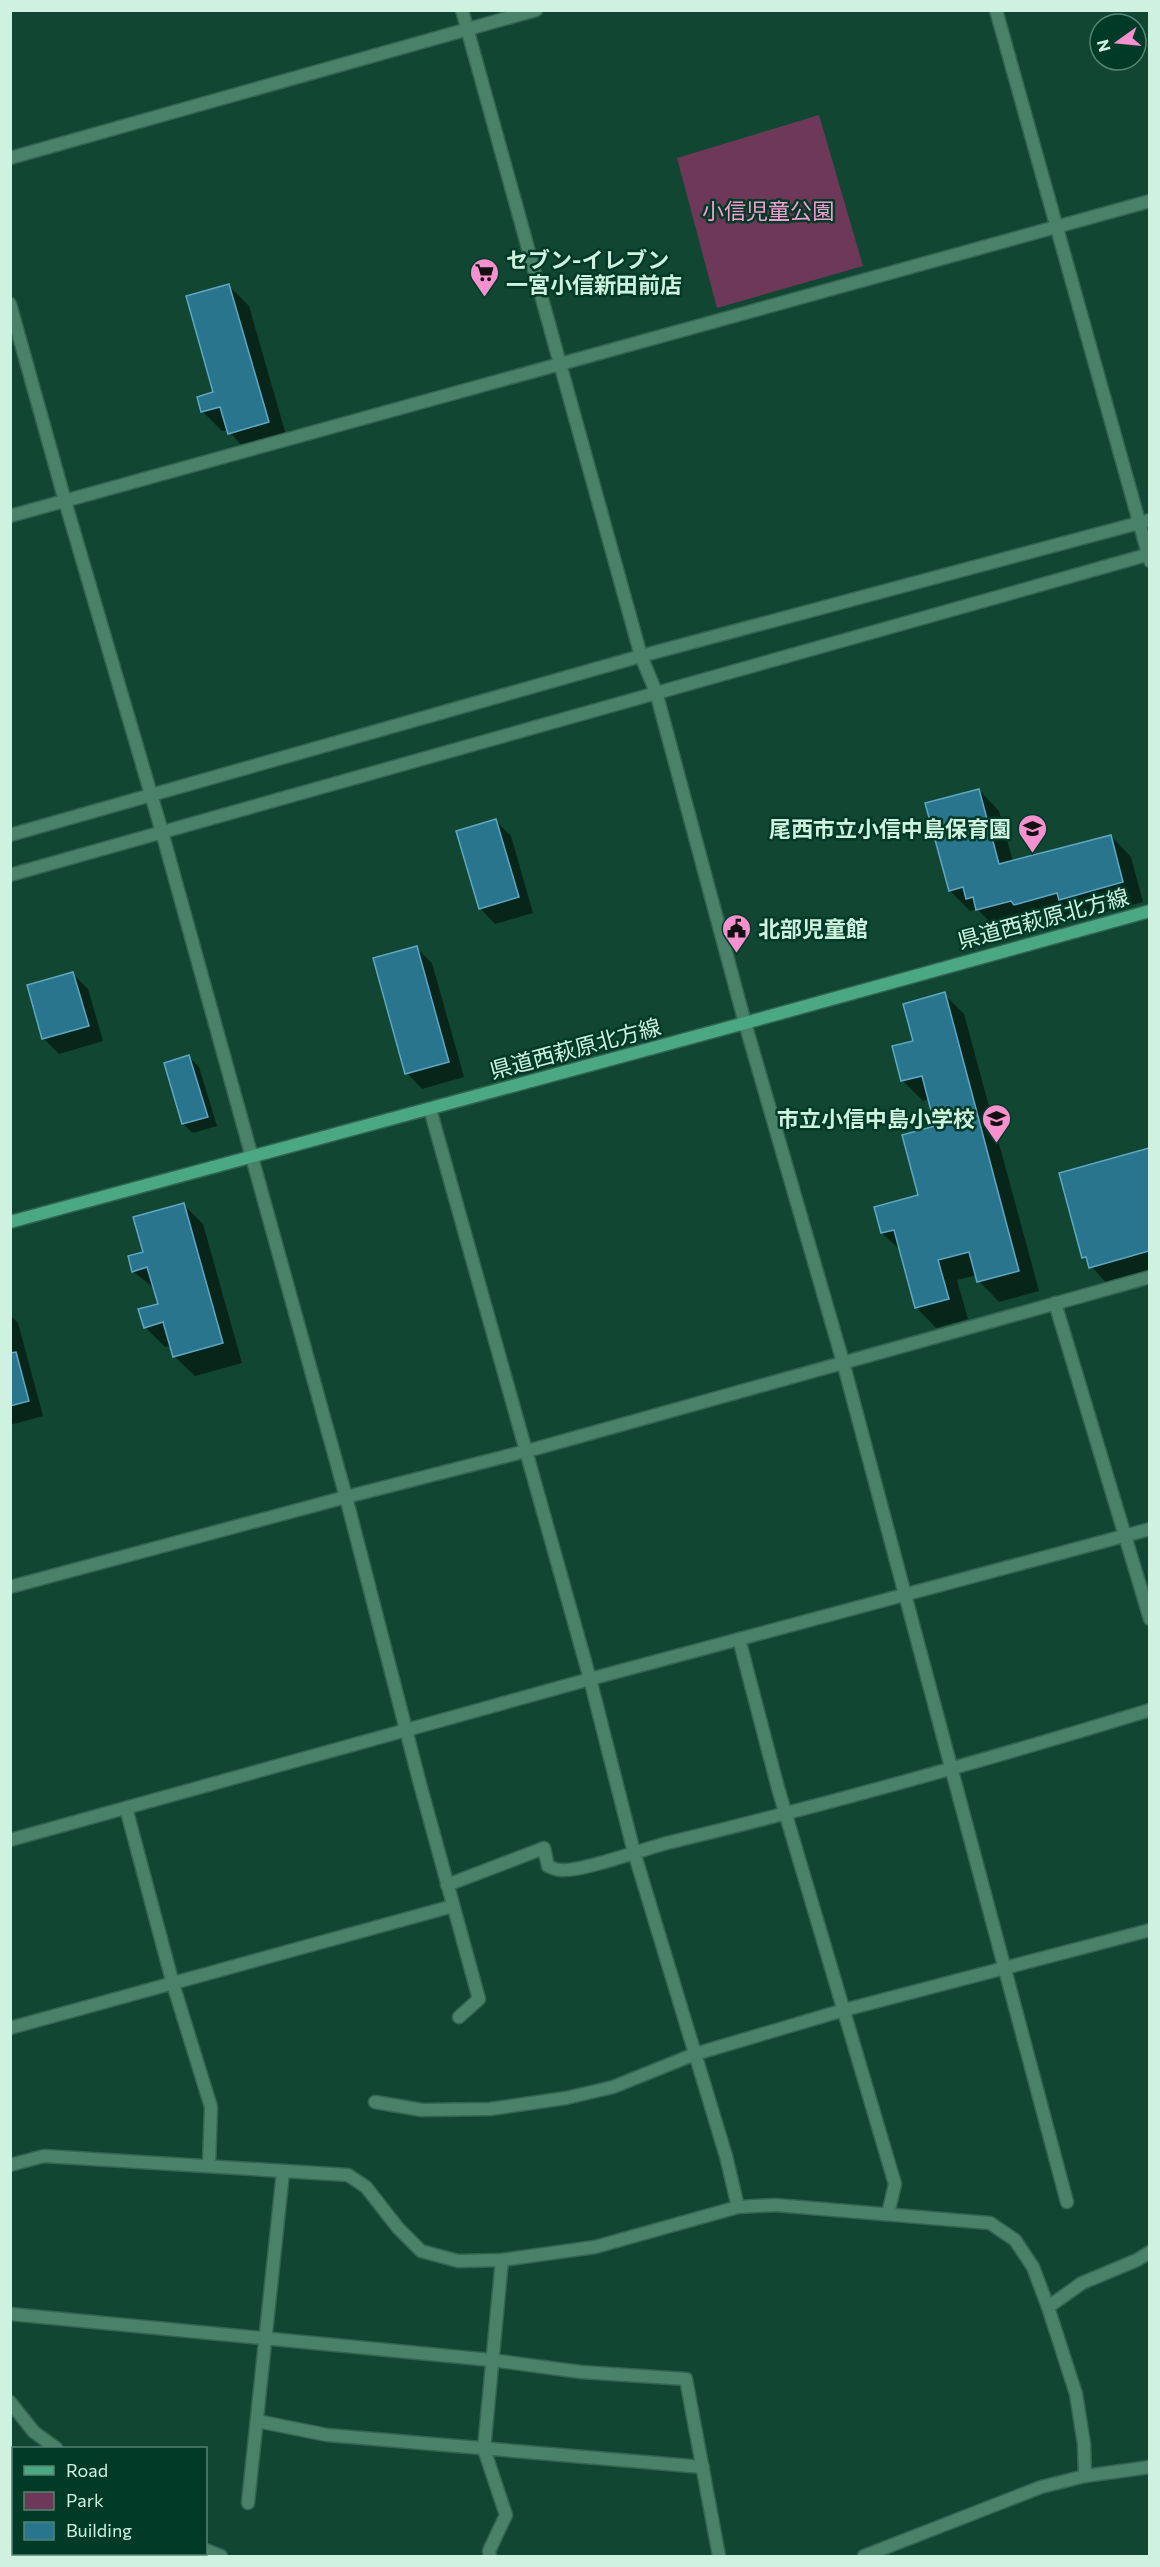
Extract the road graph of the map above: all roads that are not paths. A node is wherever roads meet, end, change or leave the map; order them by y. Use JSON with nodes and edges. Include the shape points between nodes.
{"nodes":[{"id":1,"x":462,"y":10,"type":"edge"},
{"id":2,"x":536,"y":10,"type":"edge"},
{"id":3,"x":996,"y":10,"type":"edge"},
{"id":4,"x":467,"y":29,"type":"junction"},
{"id":5,"x":10,"y":158,"type":"edge"},
{"id":6,"x":1149,"y":201,"type":"edge"},
{"id":7,"x":1056,"y":225,"type":"junction"},
{"id":8,"x":10,"y":304,"type":"edge"},
{"id":9,"x":561,"y":365,"type":"junction"},
{"id":10,"x":64,"y":501,"type":"junction"},
{"id":11,"x":10,"y":516,"type":"edge"},
{"id":12,"x":1144,"y":521,"type":"edge"},
{"id":13,"x":1149,"y":557,"type":"edge"},
{"id":14,"x":641,"y":656,"type":"junction"},
{"id":15,"x":656,"y":692,"type":"junction"},
{"id":16,"x":151,"y":796,"type":"junction"},
{"id":17,"x":162,"y":832,"type":"junction"},
{"id":18,"x":10,"y":835,"type":"edge"},
{"id":19,"x":10,"y":875,"type":"edge"},
{"id":20,"x":1149,"y":911,"type":"edge"},
{"id":21,"x":745,"y":1023,"type":"junction"},
{"id":22,"x":430,"y":1109,"type":"junction"},
{"id":23,"x":251,"y":1155,"type":"junction"},
{"id":24,"x":10,"y":1222,"type":"edge"},
{"id":25,"x":1149,"y":1277,"type":"edge"},
{"id":26,"x":1055,"y":1303,"type":"junction"},
{"id":27,"x":843,"y":1362,"type":"junction"},
{"id":28,"x":525,"y":1452,"type":"junction"},
{"id":29,"x":346,"y":1497,"type":"junction"},
{"id":30,"x":1149,"y":1529,"type":"edge"},
{"id":31,"x":1124,"y":1536,"type":"junction"},
{"id":32,"x":10,"y":1587,"type":"edge"},
{"id":33,"x":904,"y":1596,"type":"junction"},
{"id":34,"x":1149,"y":1619,"type":"edge"},
{"id":35,"x":740,"y":1639,"type":"junction"},
{"id":36,"x":590,"y":1679,"type":"junction"},
{"id":37,"x":1149,"y":1710,"type":"edge"},
{"id":38,"x":407,"y":1731,"type":"junction"},
{"id":39,"x":953,"y":1769,"type":"junction"},
{"id":40,"x":126,"y":1808,"type":"junction"},
{"id":41,"x":786,"y":1814,"type":"junction"},
{"id":42,"x":10,"y":1840,"type":"edge"},
{"id":43,"x":634,"y":1852,"type":"junction"},
{"id":44,"x":447,"y":1885,"type":"junction"},
{"id":45,"x":453,"y":1906,"type":"junction"},
{"id":46,"x":1149,"y":1930,"type":"edge"},
{"id":47,"x":1006,"y":1969,"type":"junction"},
{"id":48,"x":173,"y":1984,"type":"junction"},
{"id":49,"x":844,"y":2010,"type":"junction"},
{"id":50,"x":459,"y":2017,"type":"dead end"},
{"id":51,"x":10,"y":2028,"type":"edge"},
{"id":52,"x":695,"y":2054,"type":"junction"},
{"id":53,"x":375,"y":2102,"type":"dead end"},
{"id":54,"x":10,"y":2165,"type":"edge"},
{"id":55,"x":209,"y":2165,"type":"junction"},
{"id":56,"x":283,"y":2172,"type":"junction"},
{"id":57,"x":1067,"y":2202,"type":"dead end"},
{"id":58,"x":738,"y":2207,"type":"junction"},
{"id":59,"x":888,"y":2214,"type":"junction"},
{"id":60,"x":1149,"y":2252,"type":"edge"},
{"id":61,"x":502,"y":2260,"type":"junction"},
{"id":62,"x":1048,"y":2307,"type":"junction"},
{"id":63,"x":10,"y":2314,"type":"edge"},
{"id":64,"x":267,"y":2338,"type":"junction"},
{"id":65,"x":491,"y":2360,"type":"junction"},
{"id":66,"x":10,"y":2402,"type":"edge"},
{"id":67,"x":257,"y":2421,"type":"junction"},
{"id":68,"x":55,"y":2447,"type":"edge"},
{"id":69,"x":484,"y":2449,"type":"junction"},
{"id":70,"x":703,"y":2467,"type":"junction"},
{"id":71,"x":1149,"y":2467,"type":"edge"},
{"id":72,"x":1085,"y":2476,"type":"junction"},
{"id":73,"x":248,"y":2503,"type":"dead end"},
{"id":74,"x":207,"y":2550,"type":"edge"},
{"id":75,"x":221,"y":2556,"type":"edge"},
{"id":76,"x":490,"y":2556,"type":"edge"},
{"id":77,"x":719,"y":2556,"type":"edge"},
{"id":78,"x":864,"y":2556,"type":"edge"}],
"edges":[{"from":1,"to":4,"type":"street"},
{"from":2,"to":4,"type":"street"},
{"from":3,"to":7,"type":"street"},
{"from":4,"to":5,"type":"street"},
{"from":4,"to":9,"type":"street"},
{"from":6,"to":7,"type":"street"},
{"from":7,"to":9,"type":"street"},
{"from":7,"to":12,"type":"street"},
{"from":8,"to":10,"type":"street"},
{"from":9,"to":10,"type":"street"},
{"from":9,"to":14,"type":"street"},
{"from":10,"to":11,"type":"street"},
{"from":10,"to":16,"type":"street"},
{"from":12,"to":13,"type":"street"},
{"from":12,"to":14,"type":"street"},
{"from":13,"to":15,"type":"street"},
{"from":14,"to":15,"type":"street"},
{"from":14,"to":16,"type":"street"},
{"from":15,"to":17,"type":"street"},
{"from":15,"to":21,"type":"street"},
{"from":16,"to":17,"type":"street"},
{"from":16,"to":18,"type":"street"},
{"from":17,"to":19,"type":"street"},
{"from":17,"to":23,"type":"street"},
{"from":20,"to":21,"type":"main road","name":"県道西萩原北方線"},
{"from":21,"to":22,"type":"main road","name":"県道西萩原北方線"},
{"from":21,"to":27,"type":"street"},
{"from":22,"to":23,"type":"main road","name":"県道西萩原北方線"},
{"from":22,"to":28,"type":"street"},
{"from":23,"to":24,"type":"main road","name":"県道西萩原北方線"},
{"from":23,"to":29,"type":"street"},
{"from":25,"to":26,"type":"street"},
{"from":26,"to":27,"type":"street"},
{"from":26,"to":31,"type":"street"},
{"from":27,"to":28,"type":"street"},
{"from":27,"to":33,"type":"street"},
{"from":28,"to":29,"type":"street"},
{"from":28,"to":36,"type":"street"},
{"from":29,"to":32,"type":"street"},
{"from":29,"to":38,"type":"street"},
{"from":30,"to":31,"type":"street"},
{"from":31,"to":33,"type":"street"},
{"from":31,"to":34,"type":"street"},
{"from":33,"to":35,"type":"street"},
{"from":33,"to":39,"type":"street"},
{"from":35,"to":36,"type":"street"},
{"from":35,"to":41,"type":"street"},
{"from":36,"to":38,"type":"street"},
{"from":36,"to":43,"type":"street"},
{"from":37,"to":39,"type":"street"},
{"from":38,"to":40,"type":"street"},
{"from":38,"to":44,"type":"street"},
{"from":39,"to":41,"type":"street"},
{"from":39,"to":47,"type":"street"},
{"from":40,"to":42,"type":"street"},
{"from":40,"to":48,"type":"street"},
{"from":41,"to":43,"type":"street"},
{"from":41,"to":49,"type":"street"},
{"from":43,"to":44,"type":"street","via":[[562,1870],[548,1866],[543,1848]]},
{"from":43,"to":52,"type":"street"},
{"from":44,"to":45,"type":"street"},
{"from":45,"to":48,"type":"street"},
{"from":45,"to":50,"type":"street","via":[[479,1999]]},
{"from":46,"to":47,"type":"street"},
{"from":47,"to":49,"type":"street"},
{"from":47,"to":57,"type":"street"},
{"from":48,"to":51,"type":"street"},
{"from":48,"to":55,"type":"street","via":[[211,2107]]},
{"from":49,"to":52,"type":"street"},
{"from":49,"to":59,"type":"street","via":[[895,2184]]},
{"from":52,"to":53,"type":"street","via":[[613,2087],[566,2098],[490,2109],[422,2110]]},
{"from":52,"to":58,"type":"street"},
{"from":54,"to":55,"type":"street","via":[[44,2156]]},
{"from":55,"to":56,"type":"street"},
{"from":56,"to":61,"type":"street","via":[[348,2175],[366,2187],[421,2251],[458,2261]]},
{"from":56,"to":64,"type":"street"},
{"from":58,"to":59,"type":"street","via":[[775,2205]]},
{"from":58,"to":61,"type":"street","via":[[595,2247]]},
{"from":59,"to":62,"type":"street","via":[[990,2223],[1015,2240],[1033,2267]]},
{"from":60,"to":62,"type":"street","via":[[1082,2283]]},
{"from":61,"to":65,"type":"street"},
{"from":62,"to":72,"type":"street","via":[[1076,2394]]},
{"from":63,"to":64,"type":"street"},
{"from":64,"to":65,"type":"street"},
{"from":64,"to":67,"type":"street"},
{"from":65,"to":69,"type":"street"},
{"from":65,"to":70,"type":"street","via":[[580,2372],[686,2379]]},
{"from":66,"to":68,"type":"street","via":[[34,2432]]},
{"from":67,"to":69,"type":"street","via":[[327,2435]]},
{"from":67,"to":73,"type":"street"},
{"from":69,"to":70,"type":"street"},
{"from":69,"to":76,"type":"street","via":[[506,2515]]},
{"from":70,"to":77,"type":"street"},
{"from":71,"to":72,"type":"street"},
{"from":72,"to":78,"type":"street","via":[[1041,2487]]},
{"from":74,"to":75,"type":"street"}]}
